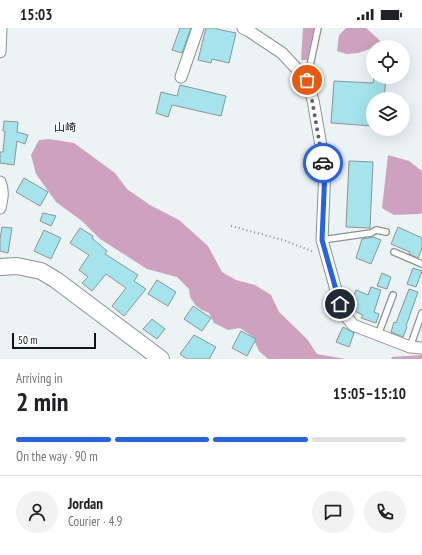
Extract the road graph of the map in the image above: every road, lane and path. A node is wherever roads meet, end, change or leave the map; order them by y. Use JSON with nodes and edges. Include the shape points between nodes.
{"nodes":[{"id":1,"x":2,"y":28,"type":"edge"},
{"id":2,"x":198,"y":28,"type":"edge"},
{"id":3,"x":243,"y":28,"type":"edge"},
{"id":4,"x":318,"y":28,"type":"edge"},
{"id":5,"x":0,"y":52,"type":"edge"},
{"id":6,"x":181,"y":77,"type":"dead end"},
{"id":7,"x":307,"y":80,"type":"junction"},
{"id":8,"x":0,"y":182,"type":"edge"},
{"id":9,"x":0,"y":208,"type":"edge"},
{"id":10,"x":231,"y":226,"type":"dead end"},
{"id":11,"x":386,"y":232,"type":"dead end"},
{"id":12,"x":322,"y":240,"type":"junction"},
{"id":13,"x":394,"y":252,"type":"dead end"},
{"id":14,"x":326,"y":257,"type":"junction"},
{"id":15,"x":422,"y":264,"type":"edge"},
{"id":16,"x":0,"y":266,"type":"edge"},
{"id":17,"x":393,"y":295,"type":"dead end"},
{"id":18,"x":422,"y":313,"type":"edge"},
{"id":19,"x":378,"y":335,"type":"junction"},
{"id":20,"x":410,"y":347,"type":"junction"},
{"id":21,"x":422,"y":348,"type":"edge"},
{"id":22,"x":161,"y":359,"type":"edge"}],
"edges":[{"from":1,"to":5,"type":"street"},
{"from":2,"to":6,"type":"street"},
{"from":3,"to":7,"type":"street","via":[[282,53]]},
{"from":4,"to":7,"type":"lane"},
{"from":7,"to":12,"type":"street","via":[[325,169]]},
{"from":8,"to":9,"type":"street","via":[[3,192]]},
{"from":10,"to":14,"type":"path","via":[[283,240]]},
{"from":11,"to":12,"type":"lane","via":[[376,230],[371,233]]},
{"from":12,"to":14,"type":"street"},
{"from":13,"to":15,"type":"lane"},
{"from":14,"to":19,"type":"street","via":[[345,315],[353,324]]},
{"from":16,"to":22,"type":"street","via":[[41,270]]},
{"from":17,"to":19,"type":"lane"},
{"from":18,"to":20,"type":"lane"},
{"from":19,"to":20,"type":"street"},
{"from":20,"to":21,"type":"street"}]}
